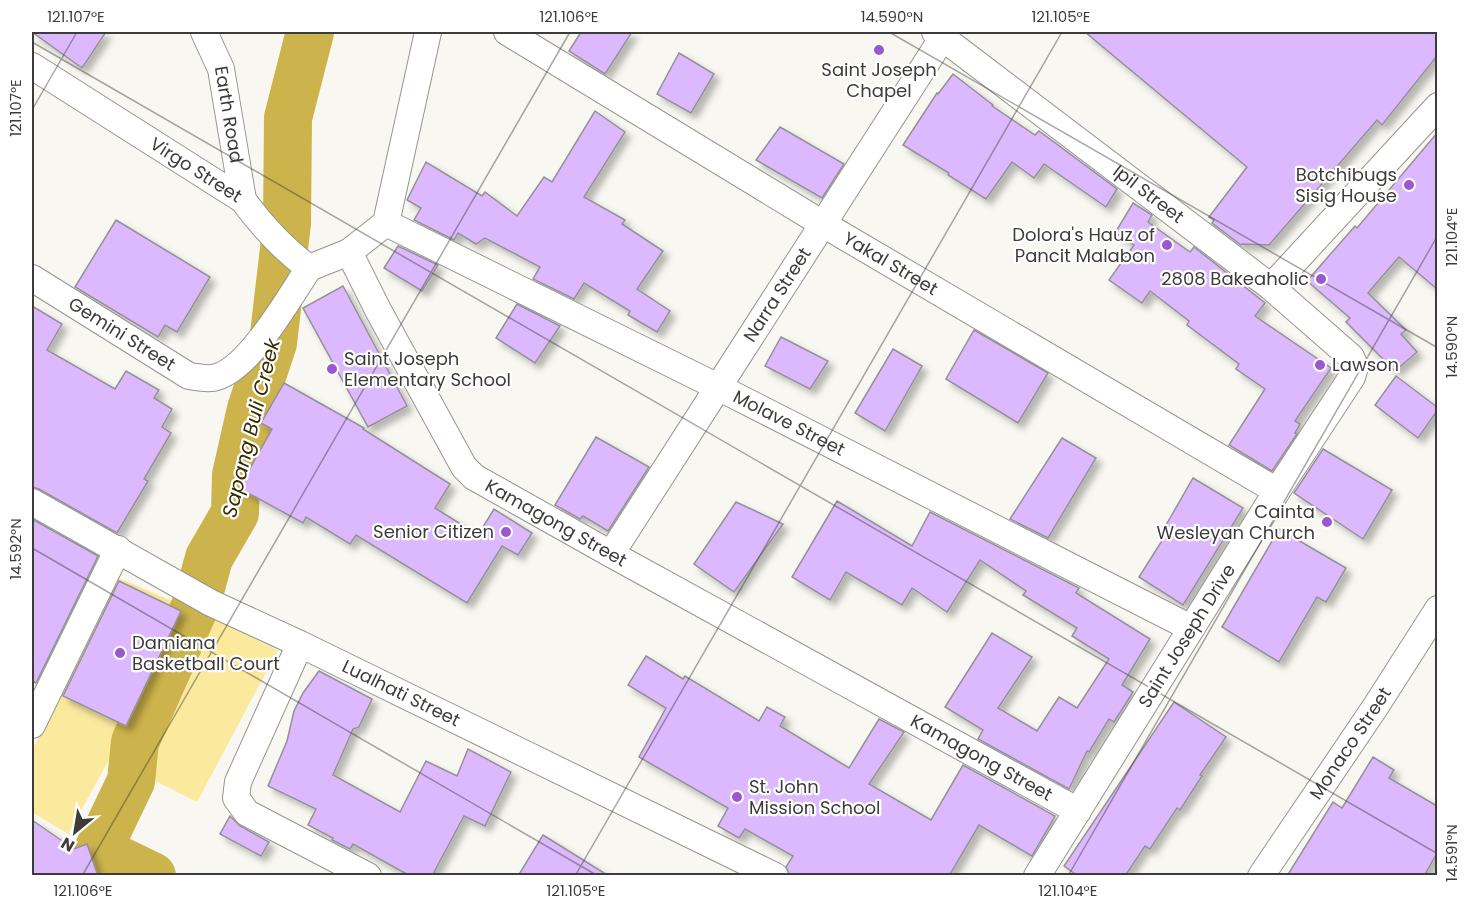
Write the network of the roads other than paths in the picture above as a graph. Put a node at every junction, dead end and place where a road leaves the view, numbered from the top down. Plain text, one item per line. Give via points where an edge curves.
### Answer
1 (204, 32) edge
2 (428, 32) edge
3 (507, 32) edge
4 (939, 34) edge
5 (32, 66) edge
6 (1437, 106) edge
7 (243, 200) junction
8 (386, 223) junction
9 (823, 224) junction
10 (349, 252) junction
11 (293, 256) junction
12 (32, 278) edge
13 (1271, 286) junction
14 (1355, 367) joint
15 (718, 387) junction
16 (1277, 491) junction
17 (32, 502) edge
18 (118, 549) junction
19 (611, 554) junction
20 (1437, 609) edge
21 (1191, 628) junction
22 (300, 644) junction
23 (32, 725) edge
24 (1078, 811) junction
25 (368, 876) edge
26 (775, 876) edge
27 (1037, 876) edge
28 (1261, 876) edge

1 - 7 street, Earth Road via 221,69
2 - 8 street
3 - 9 street, Yakal Street
4 - 9 street, Narra Street
4 - 13 street, Ipil Street
5 - 7 street, Virgo Street
6 - 13 street
7 - 11 street, Virgo Street
8 - 10 street
8 - 15 street, Molave Street
9 - 15 street, Narra Street
9 - 16 street, Yakal Street
10 - 11 street
10 - 19 street, Kamagong Street via 464,467 474,477
11 - 12 street, Gemini Street via 283,307 233,370 213,378 189,376
13 - 14 street, Ipil Street via 1351,357
14 - 16 street, Saint Joseph Drive
15 - 19 street, Narra Street
15 - 21 street, Molave Street
16 - 21 street, Saint Joseph Drive
17 - 18 street, Lualhati Street
18 - 22 street, Lualhati Street via 211,603
18 - 23 street
19 - 24 street, Kamagong Street
20 - 28 street, Monaco Street
21 - 24 street, Saint Joseph Drive
22 - 25 street via 238,782 236,798 247,813
22 - 26 street, Lualhati Street
24 - 27 street, Saint Joseph Drive

